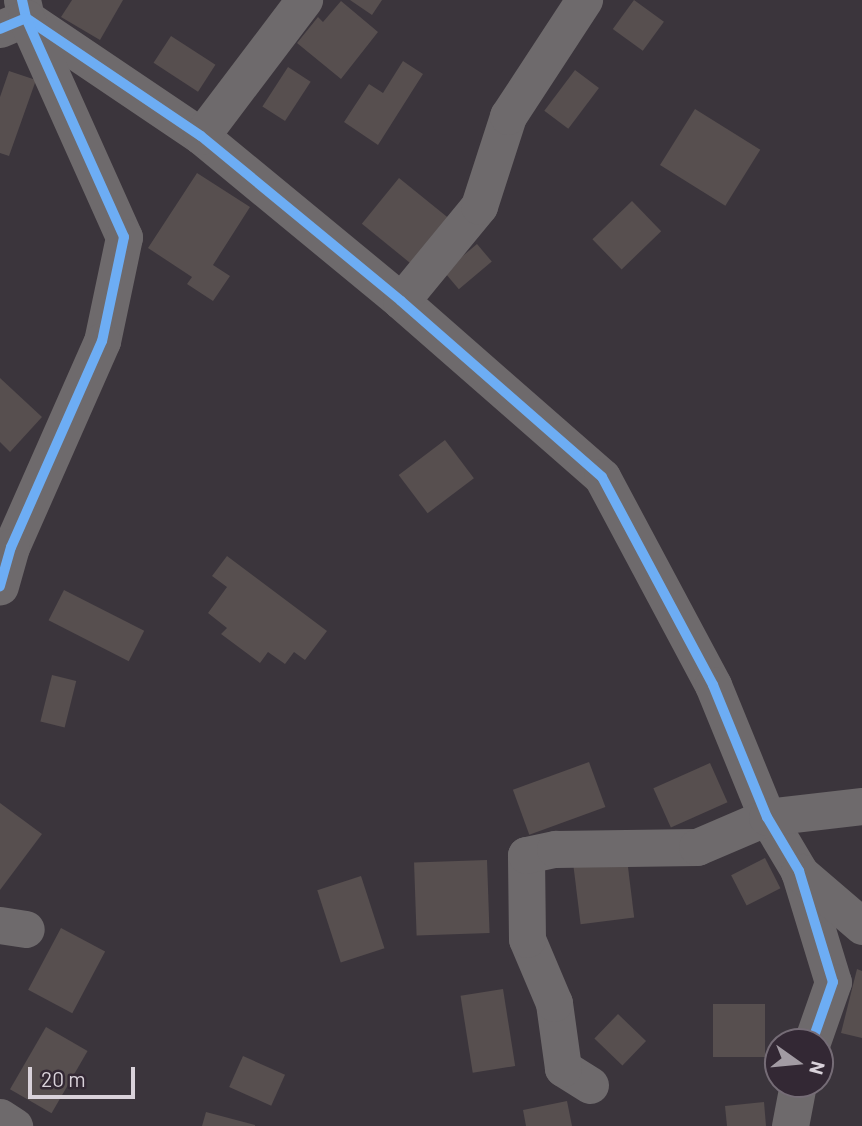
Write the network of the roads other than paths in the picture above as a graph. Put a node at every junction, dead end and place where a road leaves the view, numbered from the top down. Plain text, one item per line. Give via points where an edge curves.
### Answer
1 (304, 0) edge
2 (584, 0) edge
3 (16, 16) edge
4 (201, 136) junction
5 (401, 301) junction
6 (0, 586) edge
7 (862, 806) edge
8 (767, 817) junction
9 (799, 871) junction
10 (862, 926) edge
11 (817, 1028) edge
12 (590, 1086) dead end
13 (795, 1098) edge
14 (0, 1117) edge
15 (14, 1126) edge
16 (790, 1126) edge

1 - 4 street
2 - 5 street via 508,116 479,206
3 - 4 street
3 - 6 street via 124,237 102,341 11,547
4 - 5 street
5 - 8 street via 602,477 713,685
7 - 8 street
8 - 9 street
8 - 12 street via 697,847 555,849 526,855 527,939 554,1003 563,1068
9 - 10 street
9 - 11 street via 833,982
13 - 16 street
14 - 15 street

